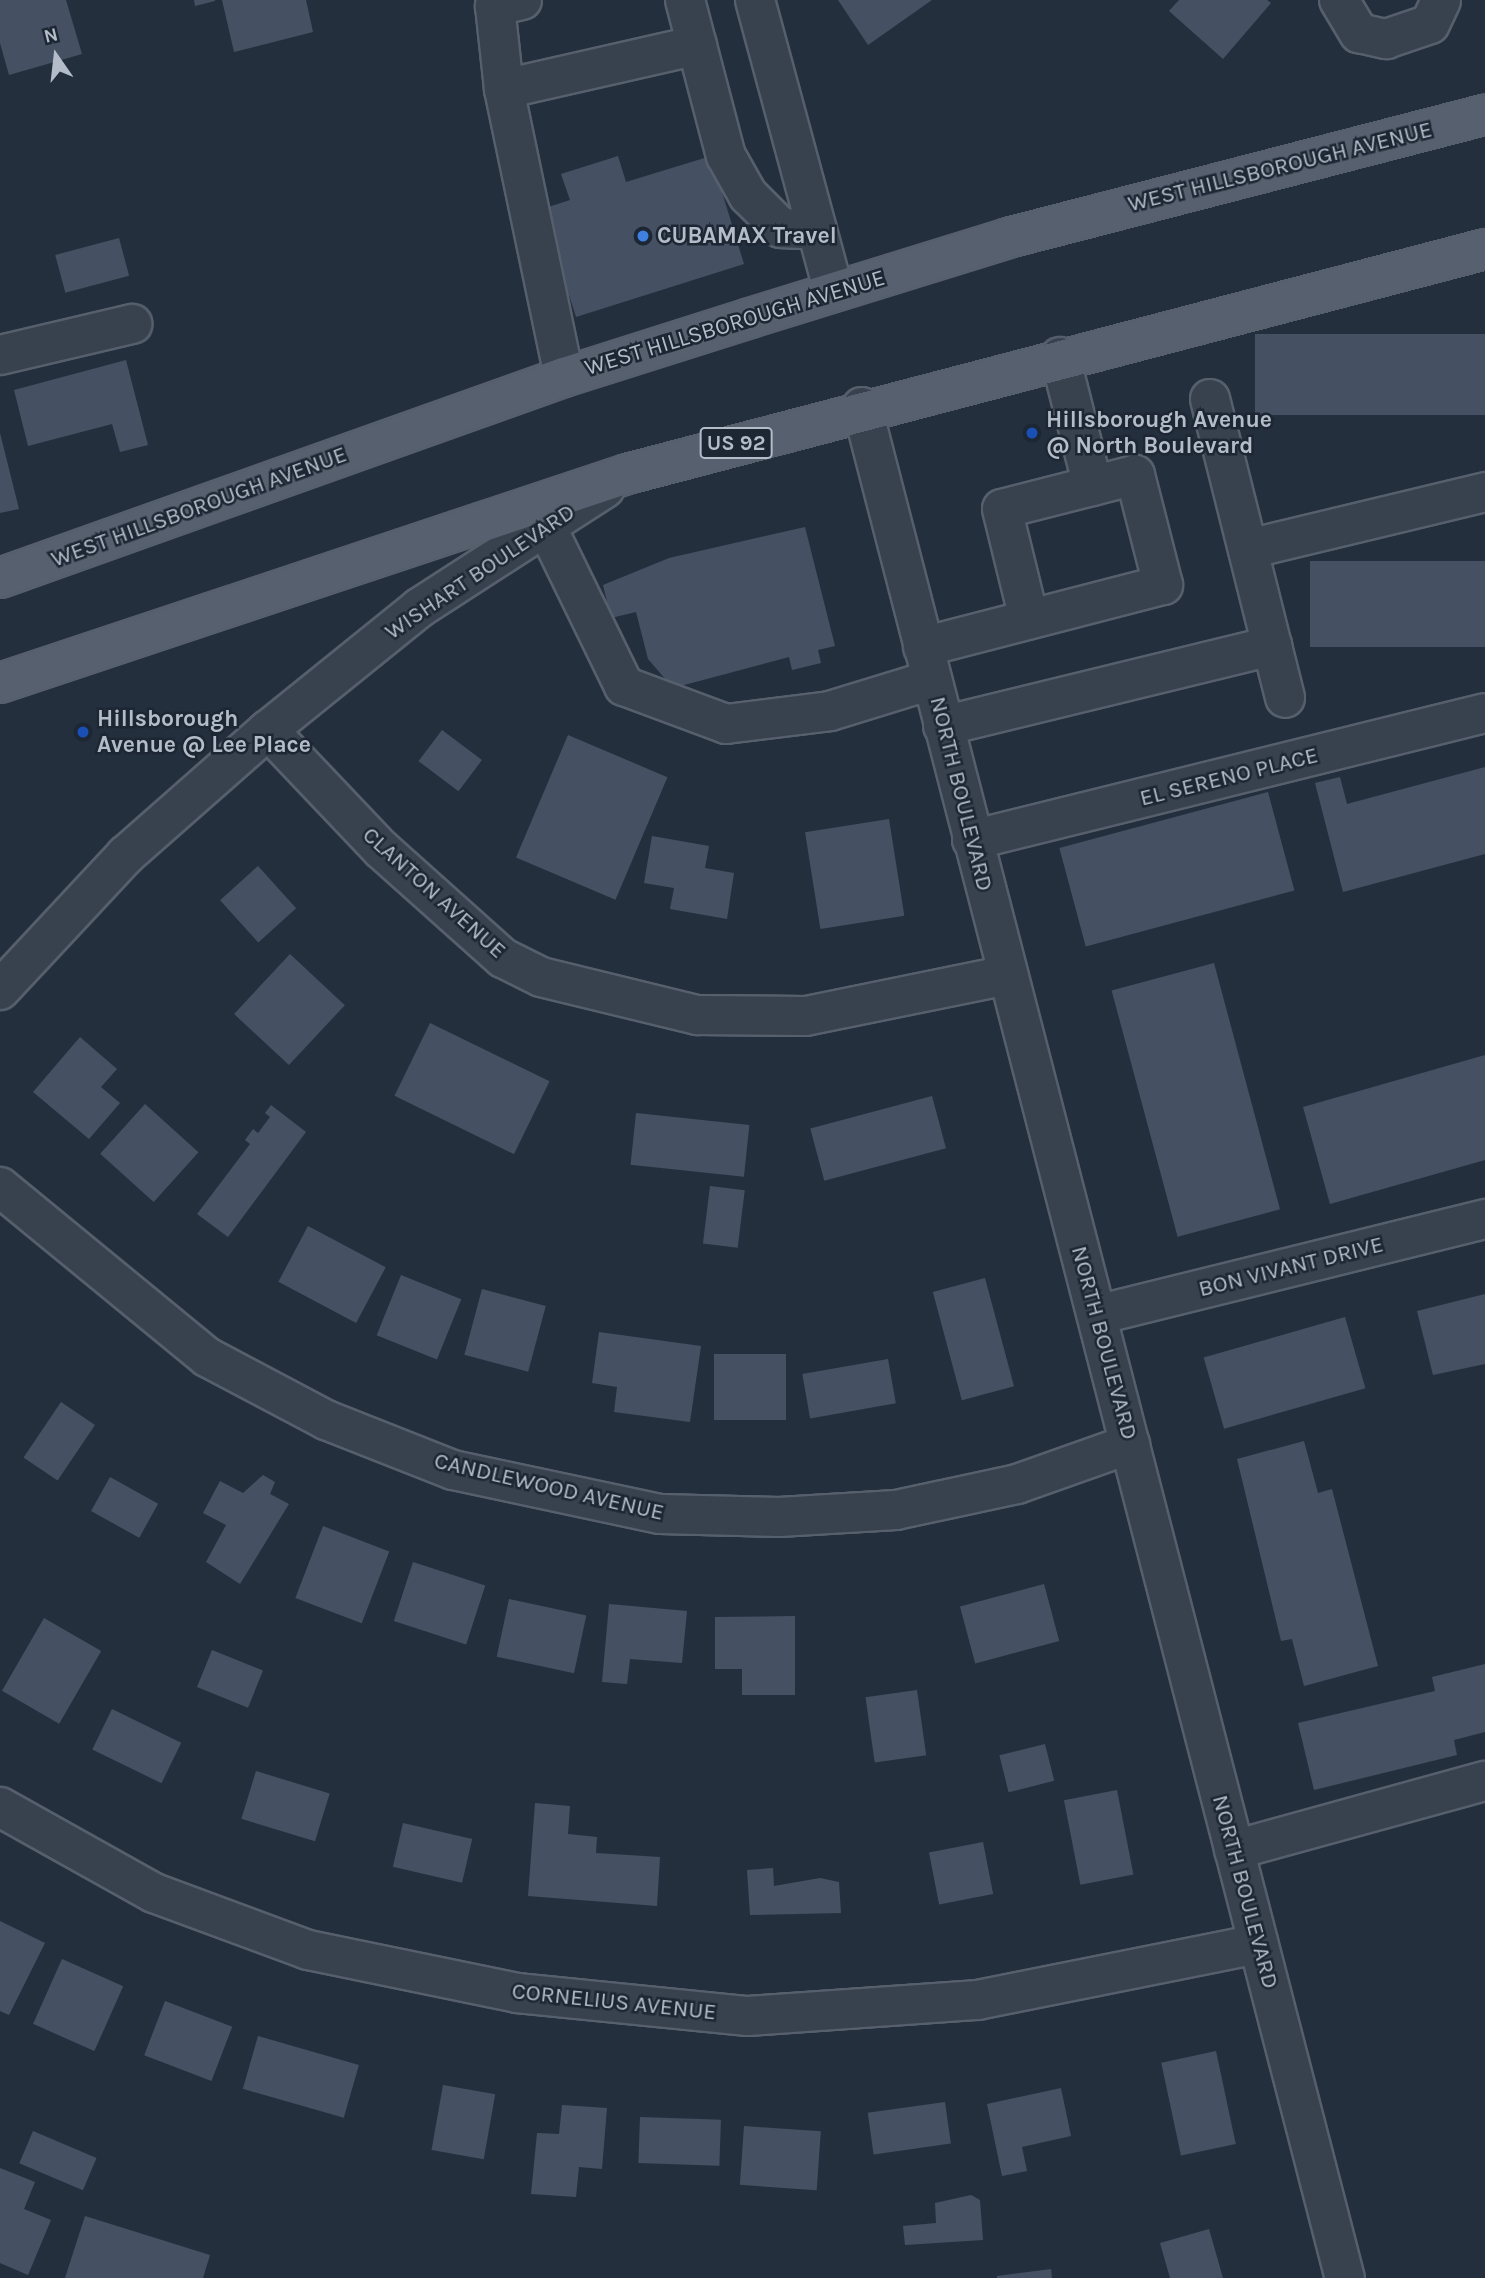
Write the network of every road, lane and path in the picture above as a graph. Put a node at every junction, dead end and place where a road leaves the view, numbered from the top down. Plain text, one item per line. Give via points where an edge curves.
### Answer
1 (522, 0) edge
2 (685, 0) edge
3 (755, 0) edge
4 (1339, 0) edge
5 (1441, 0) edge
6 (697, 45) junction
7 (504, 89) junction
8 (1485, 115) edge
9 (817, 230) junction
10 (1485, 249) edge
11 (834, 292) junction
12 (132, 324) dead end
13 (0, 355) edge
14 (1060, 357) junction
15 (564, 377) junction
16 (1210, 399) dead end
17 (862, 407) junction
18 (627, 474) junction
19 (1093, 486) junction
20 (1485, 492) edge
21 (546, 526) junction
22 (1248, 550) junction
23 (0, 578) edge
24 (1029, 620) junction
25 (1272, 646) junction
26 (927, 663) junction
27 (0, 683) edge
28 (1285, 698) dead end
29 (1485, 713) edge
30 (943, 726) junction
31 (268, 730) junction
32 (972, 840) junction
33 (1007, 975) junction
34 (0, 990) edge
35 (0, 1187) edge
36 (1485, 1219) edge
37 (1097, 1315) junction
38 (1130, 1444) junction
39 (1485, 1781) edge
40 (0, 1807) edge
41 (1234, 1850) junction
42 (1258, 1944) junction
43 (1345, 2278) edge

1 - 7 street via 495,6
2 - 6 street
3 - 9 street
4 - 5 street via 1359,33 1386,39 1430,24
6 - 7 street
6 - 9 street via 726,156 748,195 781,228
7 - 15 street
8 - 11 main road, WEST HILLSBOROUGH AVENUE via 1008,238
9 - 11 street
10 - 14 main road, US 92
11 - 15 main road, WEST HILLSBOROUGH AVENUE
12 - 13 street
14 - 17 main road, US 92
14 - 19 street
15 - 23 main road, WEST HILLSBOROUGH AVENUE
16 - 22 street
17 - 18 main road, US 92
17 - 26 street, NORTH BOULEVARD
18 - 21 street, WISHART BOULEVARD
18 - 27 main road, US 92
19 - 24 street via 1002,509
19 - 24 street via 1135,475 1163,585
20 - 22 street
21 - 26 street via 624,686 726,724 830,711
21 - 31 street, WISHART BOULEVARD via 419,608
22 - 25 street
24 - 26 street
25 - 28 street
25 - 30 street
26 - 30 street, NORTH BOULEVARD
29 - 32 street, EL SERENO PLACE
30 - 32 street, NORTH BOULEVARD
31 - 33 street, CLANTON AVENUE via 381,849 503,958 541,977 697,1015 806,1016
31 - 34 street, WISHART BOULEVARD via 126,855
32 - 33 street, NORTH BOULEVARD
33 - 37 street, NORTH BOULEVARD
35 - 38 street, CANDLEWOOD AVENUE via 207,1357 326,1420 453,1470 660,1514 779,1517 896,1510 1017,1484
36 - 37 street, BON VIVANT DRIVE
37 - 38 street, NORTH BOULEVARD
38 - 41 street, NORTH BOULEVARD
39 - 41 street
40 - 42 street, CORNELIUS AVENUE via 154,1892 308,1950 517,1993 748,2016 978,2000
41 - 42 street, NORTH BOULEVARD
42 - 43 street, NORTH BOULEVARD

